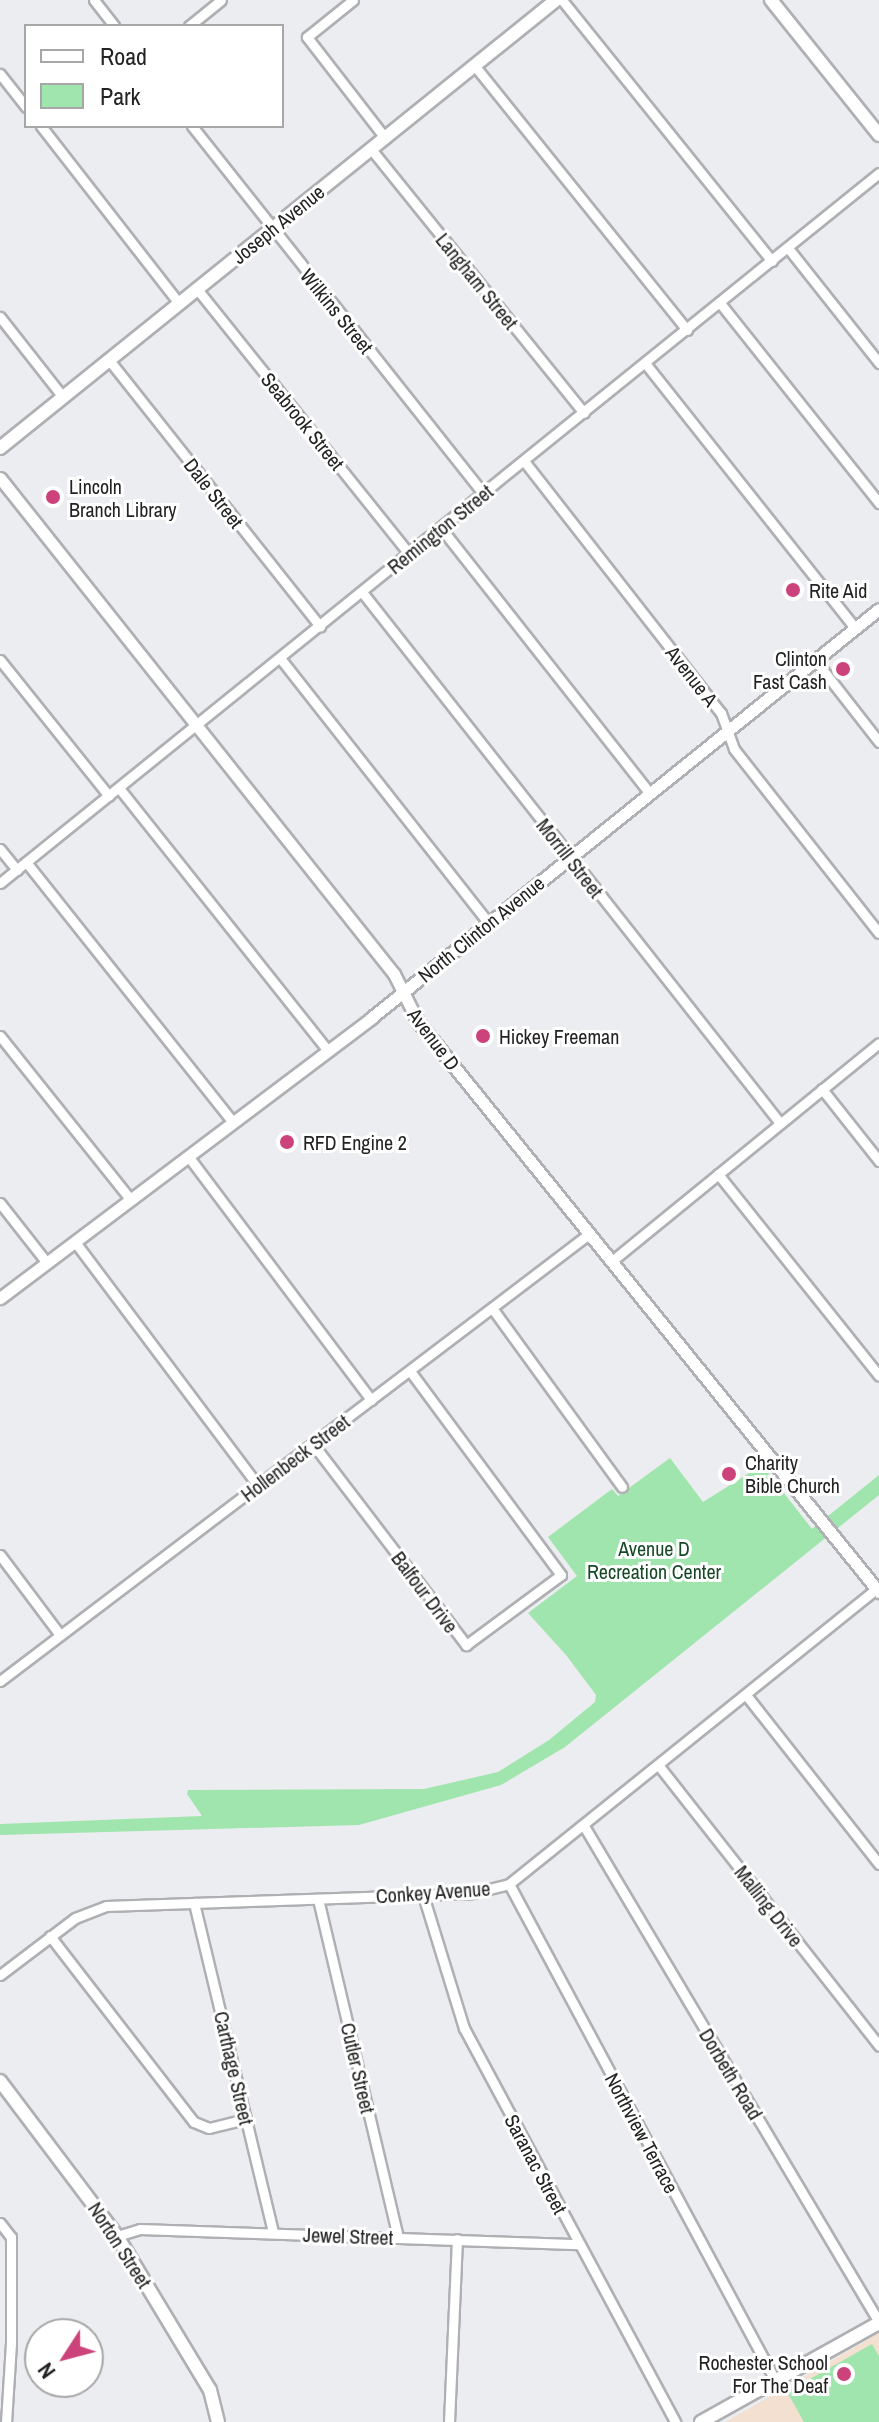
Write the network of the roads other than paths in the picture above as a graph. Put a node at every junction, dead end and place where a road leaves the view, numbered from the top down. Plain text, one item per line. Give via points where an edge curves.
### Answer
1 (94, 0) edge
2 (221, 0) edge
3 (353, 0) edge
4 (559, 0) edge
5 (771, 0) edge
6 (112, 24) edge
7 (191, 24) edge
8 (474, 65) junction
9 (0, 74) edge
10 (24, 104) edge
11 (43, 128) edge
12 (194, 128) edge
13 (879, 135) edge
14 (385, 138) junction
15 (371, 149) junction
16 (879, 173) edge
17 (271, 229) junction
18 (788, 248) junction
19 (772, 261) junction
20 (197, 289) junction
21 (179, 303) junction
22 (720, 303) junction
23 (0, 317) edge
24 (687, 330) junction
25 (109, 360) junction
26 (645, 363) junction
27 (879, 363) edge
28 (63, 397) junction
29 (584, 413) junction
30 (0, 448) edge
31 (524, 461) junction
32 (0, 478) edge
33 (484, 494) junction
34 (879, 503) edge
35 (441, 528) junction
36 (409, 554) junction
37 (362, 592) junction
38 (879, 609) edge
39 (320, 626) junction
40 (855, 628) junction
41 (280, 658) junction
42 (0, 660) edge
43 (815, 660) junction
44 (196, 726) junction
45 (727, 732) junction
46 (879, 742) edge
47 (119, 788) junction
48 (650, 794) junction
49 (109, 796) junction
50 (0, 849) edge
51 (570, 858) junction
52 (26, 862) junction
53 (17, 870) junction
54 (0, 883) edge
55 (489, 924) junction
56 (879, 933) edge
57 (403, 992) junction
58 (0, 1036) edge
59 (879, 1043) edge
60 (328, 1051) junction
61 (822, 1089) junction
62 (233, 1122) junction
63 (780, 1123) junction
64 (188, 1156) junction
65 (879, 1161) edge
66 (718, 1174) junction
67 (131, 1200) junction
68 (0, 1203) edge
69 (589, 1234) junction
70 (75, 1242) junction
71 (613, 1260) junction
72 (47, 1263) junction
73 (0, 1298) edge
74 (492, 1308) junction
75 (410, 1371) junction
76 (879, 1376) edge
77 (371, 1400) junction
78 (313, 1444) junction
79 (258, 1486) junction
80 (622, 1487) dead end
81 (0, 1555) edge
82 (878, 1589) edge
83 (60, 1635) junction
84 (0, 1681) edge
85 (746, 1695) junction
86 (659, 1766) junction
87 (584, 1826) junction
88 (879, 1864) edge
89 (509, 1884) junction
90 (423, 1895) junction
91 (318, 1899) junction
92 (194, 1903) junction
93 (50, 1936) junction
94 (0, 1975) edge
95 (879, 2046) edge
96 (2, 2088) edge
97 (246, 2119) junction
98 (0, 2223) edge
99 (273, 2233) junction
100 (117, 2236) junction
101 (398, 2238) junction
102 (457, 2239) junction
103 (579, 2244) junction
104 (879, 2322) edge
105 (776, 2382) junction
106 (6, 2422) edge
107 (218, 2422) edge
108 (449, 2422) edge
109 (675, 2422) edge
110 (701, 2422) edge

1 - 6 street
2 - 7 street
3 - 14 street via 307,37
4 - 8 main road, Joseph Avenue
4 - 19 street
5 - 13 main road
8 - 14 main road, Joseph Avenue
8 - 24 street
9 - 10 street
11 - 21 street
12 - 17 street, Wilkins Street
14 - 15 main road, Joseph Avenue
15 - 17 main road, Joseph Avenue
15 - 29 street, Langham Street
16 - 18 street, Remington Street
17 - 20 main road, Joseph Avenue
17 - 33 street, Wilkins Street
18 - 19 street, Remington Street
18 - 27 street
19 - 22 street, Remington Street
20 - 21 main road, Joseph Avenue
20 - 36 street, Seabrook Street
21 - 25 main road, Joseph Avenue
22 - 24 street, Remington Street
22 - 34 street
23 - 28 street
24 - 26 street, Remington Street
25 - 28 main road, Joseph Avenue
25 - 39 street, Dale Street
26 - 29 street, Remington Street
26 - 40 street
28 - 30 main road, Joseph Avenue
29 - 31 street, Remington Street
31 - 33 street, Remington Street
31 - 45 street, Avenue A via 721,713
32 - 44 street, Avenue D
33 - 35 street, Remington Street
35 - 36 street, Remington Street
35 - 48 street
36 - 37 street, Remington Street
37 - 39 street, Remington Street
37 - 51 street, Morrill Street
38 - 40 street, North Clinton Avenue
39 - 41 street, Remington Street
40 - 43 street, North Clinton Avenue
41 - 44 street, Remington Street
41 - 55 street
42 - 49 street
43 - 45 street, North Clinton Avenue
43 - 46 street
44 - 47 street, Remington Street
44 - 57 street, Avenue D
45 - 48 street, North Clinton Avenue
45 - 56 street, Avenue A via 734,749
47 - 49 street, Remington Street
47 - 60 street
48 - 51 street, North Clinton Avenue
49 - 52 street, Remington Street
50 - 53 street
51 - 55 street, North Clinton Avenue
51 - 63 street, Morrill Street
52 - 53 street, Remington Street
52 - 62 street
53 - 54 street, Remington Street
55 - 57 street, North Clinton Avenue
57 - 60 street, North Clinton Avenue
57 - 69 street, Avenue D via 418,1022
58 - 67 street
59 - 61 street
60 - 62 street, North Clinton Avenue
61 - 63 street
61 - 65 street
62 - 64 street, North Clinton Avenue
63 - 66 street
64 - 67 street, North Clinton Avenue
64 - 77 street
66 - 71 street
66 - 76 street
67 - 70 street, North Clinton Avenue
68 - 72 street
69 - 71 street, Avenue D
69 - 74 street, Hollenbeck Street
70 - 72 street, North Clinton Avenue
70 - 79 street
71 - 82 street, Avenue D
72 - 73 street, North Clinton Avenue
74 - 75 street, Hollenbeck Street
74 - 80 street
75 - 77 street, Hollenbeck Street
75 - 78 street, Balfour Drive via 561,1575 466,1645
77 - 78 street, Hollenbeck Street
78 - 79 street, Hollenbeck Street
79 - 83 street, Hollenbeck Street
81 - 83 street
82 - 85 street, Conkey Avenue
83 - 84 street, Hollenbeck Street
85 - 86 street, Conkey Avenue
85 - 88 street
86 - 87 street, Conkey Avenue
86 - 95 street, Malling Drive
87 - 89 street, Conkey Avenue
87 - 104 street, Dorbeth Road
89 - 90 street, Conkey Avenue via 482,1892
89 - 105 street, Northview Terrace
90 - 91 street, Conkey Avenue
90 - 103 street, Saranac Street via 464,2028
91 - 92 street, Conkey Avenue
91 - 101 street, Cutler Street
92 - 93 street, Conkey Avenue via 98,1907
92 - 97 street, Carthage Street
93 - 94 street, Conkey Avenue
93 - 97 street via 194,2122 209,2128
96 - 100 main road, Norton Street
97 - 99 street, Carthage Street
98 - 106 street via 11,2237
99 - 100 street, Jewel Street via 140,2229
99 - 101 street, Jewel Street
100 - 107 main road, Norton Street via 210,2390
101 - 102 street, Jewel Street
102 - 103 street, Jewel Street
102 - 108 street
103 - 109 street, Saranac Street
104 - 105 main road
105 - 110 main road

